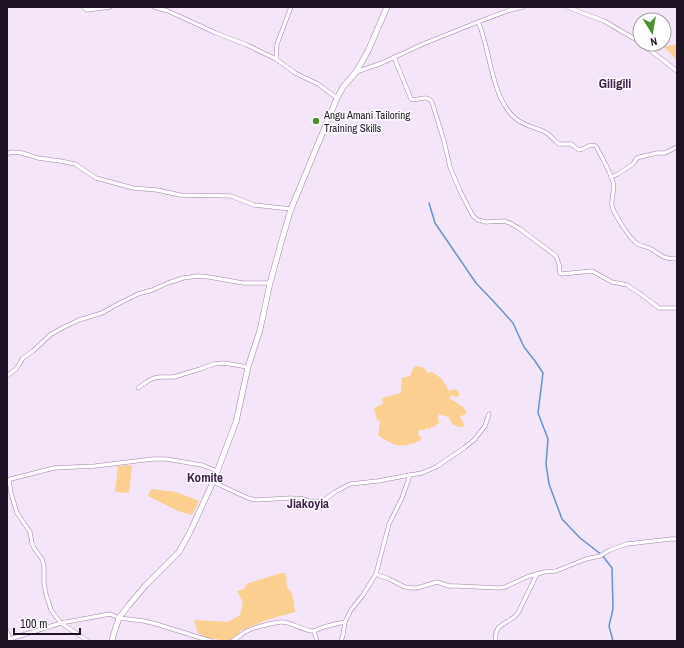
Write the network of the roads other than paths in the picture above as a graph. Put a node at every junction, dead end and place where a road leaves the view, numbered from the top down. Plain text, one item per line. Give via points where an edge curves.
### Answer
1 (83, 7) edge
2 (110, 7) edge
3 (154, 7) edge
4 (291, 7) edge
5 (387, 7) edge
6 (523, 7) edge
7 (567, 7) edge
8 (167, 9) edge
9 (478, 22) junction
10 (632, 38) edge
11 (653, 52) edge
12 (394, 57) junction
13 (276, 59) junction
14 (677, 71) edge
15 (356, 72) junction
16 (337, 98) junction
17 (677, 147) edge
18 (7, 154) edge
19 (611, 177) junction
20 (291, 209) junction
21 (677, 259) edge
22 (270, 283) junction
23 (677, 308) edge
24 (248, 367) junction
25 (7, 376) edge
26 (138, 388) dead end
27 (489, 414) dead end
28 (217, 471) junction
29 (410, 475) junction
30 (8, 480) edge
31 (213, 482) junction
32 (677, 539) edge
33 (376, 574) junction
34 (537, 574) junction
35 (119, 618) junction
36 (345, 622) junction
37 (61, 623) junction
38 (7, 631) edge
39 (314, 631) junction
40 (10, 640) edge
41 (88, 641) edge
42 (112, 641) edge
43 (211, 641) edge
44 (232, 641) edge
45 (317, 641) edge
46 (341, 641) edge
47 (496, 641) edge

1 - 2 street via 87,10
3 - 8 street
4 - 13 street via 278,44
5 - 15 street
6 - 9 street
7 - 10 street via 604,21
8 - 13 street
9 - 12 street
9 - 19 street via 484,36 490,65 504,104 511,114 522,123 544,132 559,144 571,144 579,150 593,144
11 - 14 street
12 - 15 street
12 - 23 street via 411,99 430,98 450,167 470,210 478,220 504,221 520,228 556,256 562,274 592,271 612,282 627,285 659,308
13 - 16 street
15 - 16 street
16 - 20 street
17 - 19 street via 664,153 637,158 633,164
18 - 20 street via 22,153 75,164 96,178 133,188 180,195 231,196 254,205
19 - 21 street via 614,212 635,243 648,247 661,256
20 - 22 street
22 - 24 street via 260,330
22 - 25 street via 243,283 198,276 168,283 62,328 23,358 16,369
24 - 26 street via 214,364 174,377 154,378
24 - 28 street via 236,422
27 - 29 street via 482,430 464,448 429,470
28 - 30 street via 202,465 153,459 54,468
28 - 31 street
29 - 31 street via 350,484 323,501 316,502 299,498 255,500
29 - 33 street via 389,524
30 - 37 street via 17,512 30,532 34,548 42,559 49,605
31 - 35 street via 179,552 145,586
32 - 34 street via 628,544 556,571
33 - 34 street via 412,588 437,582 449,586 499,588
33 - 36 street
34 - 47 street via 518,613 496,629
35 - 37 street via 110,614
35 - 42 street
35 - 43 street via 144,621
36 - 39 street
36 - 46 street
37 - 40 street
37 - 41 street
38 - 40 street
39 - 44 street via 281,622 248,630
39 - 45 street

